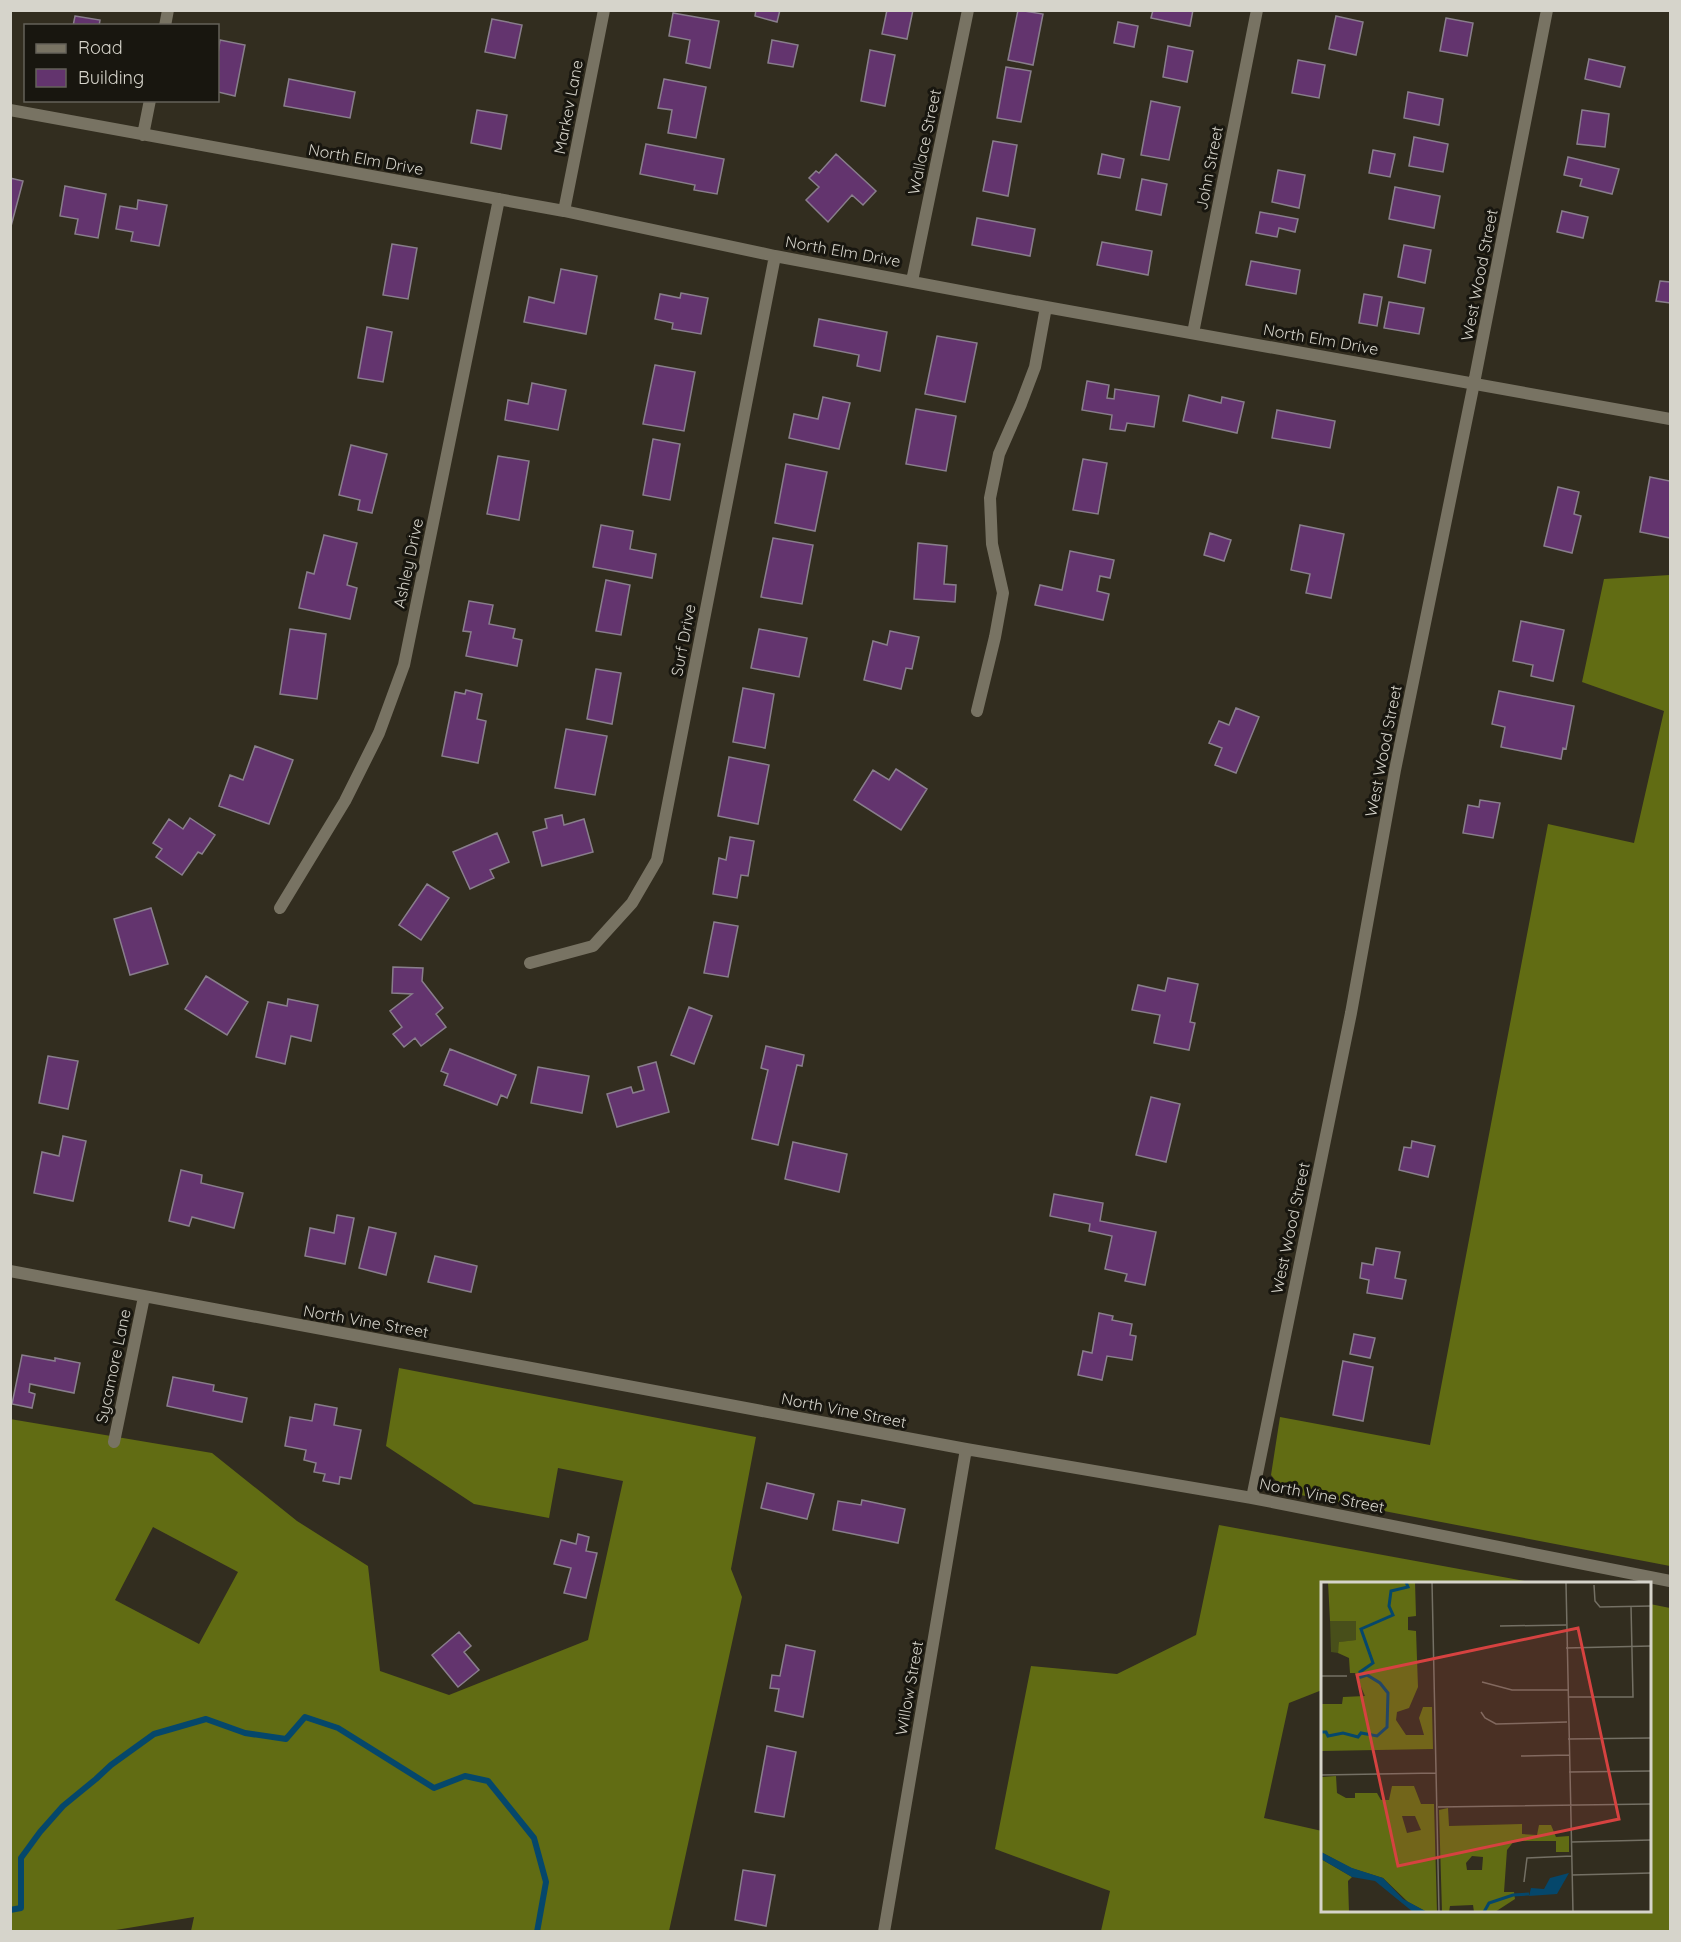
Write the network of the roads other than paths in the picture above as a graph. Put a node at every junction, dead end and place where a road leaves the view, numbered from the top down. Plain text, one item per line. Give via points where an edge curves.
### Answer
1 (604, 10) edge
2 (968, 10) edge
3 (1257, 10) edge
4 (1547, 10) edge
5 (150, 102) edge
6 (10, 110) edge
7 (143, 135) junction
8 (499, 200) junction
9 (564, 211) junction
10 (775, 256) junction
11 (912, 281) junction
12 (1046, 307) junction
13 (1193, 333) junction
14 (1474, 383) junction
15 (1671, 419) edge
16 (977, 711) dead end
17 (280, 908) dead end
18 (530, 963) dead end
19 (10, 1271) edge
20 (144, 1297) junction
21 (114, 1442) dead end
22 (966, 1449) junction
23 (1251, 1498) junction
24 (1671, 1581) edge
25 (884, 1932) edge

1 - 9 street, Markev Lane
2 - 11 street, Wallace Street
3 - 13 street, John Street
4 - 14 street, West Wood Street
5 - 7 street
6 - 7 street, North Elm Drive
7 - 8 street, North Elm Drive
8 - 9 street, North Elm Drive
8 - 17 street, Ashley Drive via 404,666 379,733 345,801
9 - 10 street, North Elm Drive
10 - 11 street, North Elm Drive
10 - 18 street, Surf Drive via 657,860 632,903 594,946
11 - 12 street, North Elm Drive
12 - 13 street, North Elm Drive
12 - 16 street via 1035,366 999,454 990,498 992,544 1003,593
13 - 14 street, North Elm Drive
14 - 15 street, North Elm Drive
14 - 23 street, West Wood Street
19 - 20 street, North Vine Street
20 - 21 street, Sycamore Lane
20 - 22 street, North Vine Street
22 - 23 street, North Vine Street
22 - 25 street, Willow Street
23 - 24 street, North Vine Street

